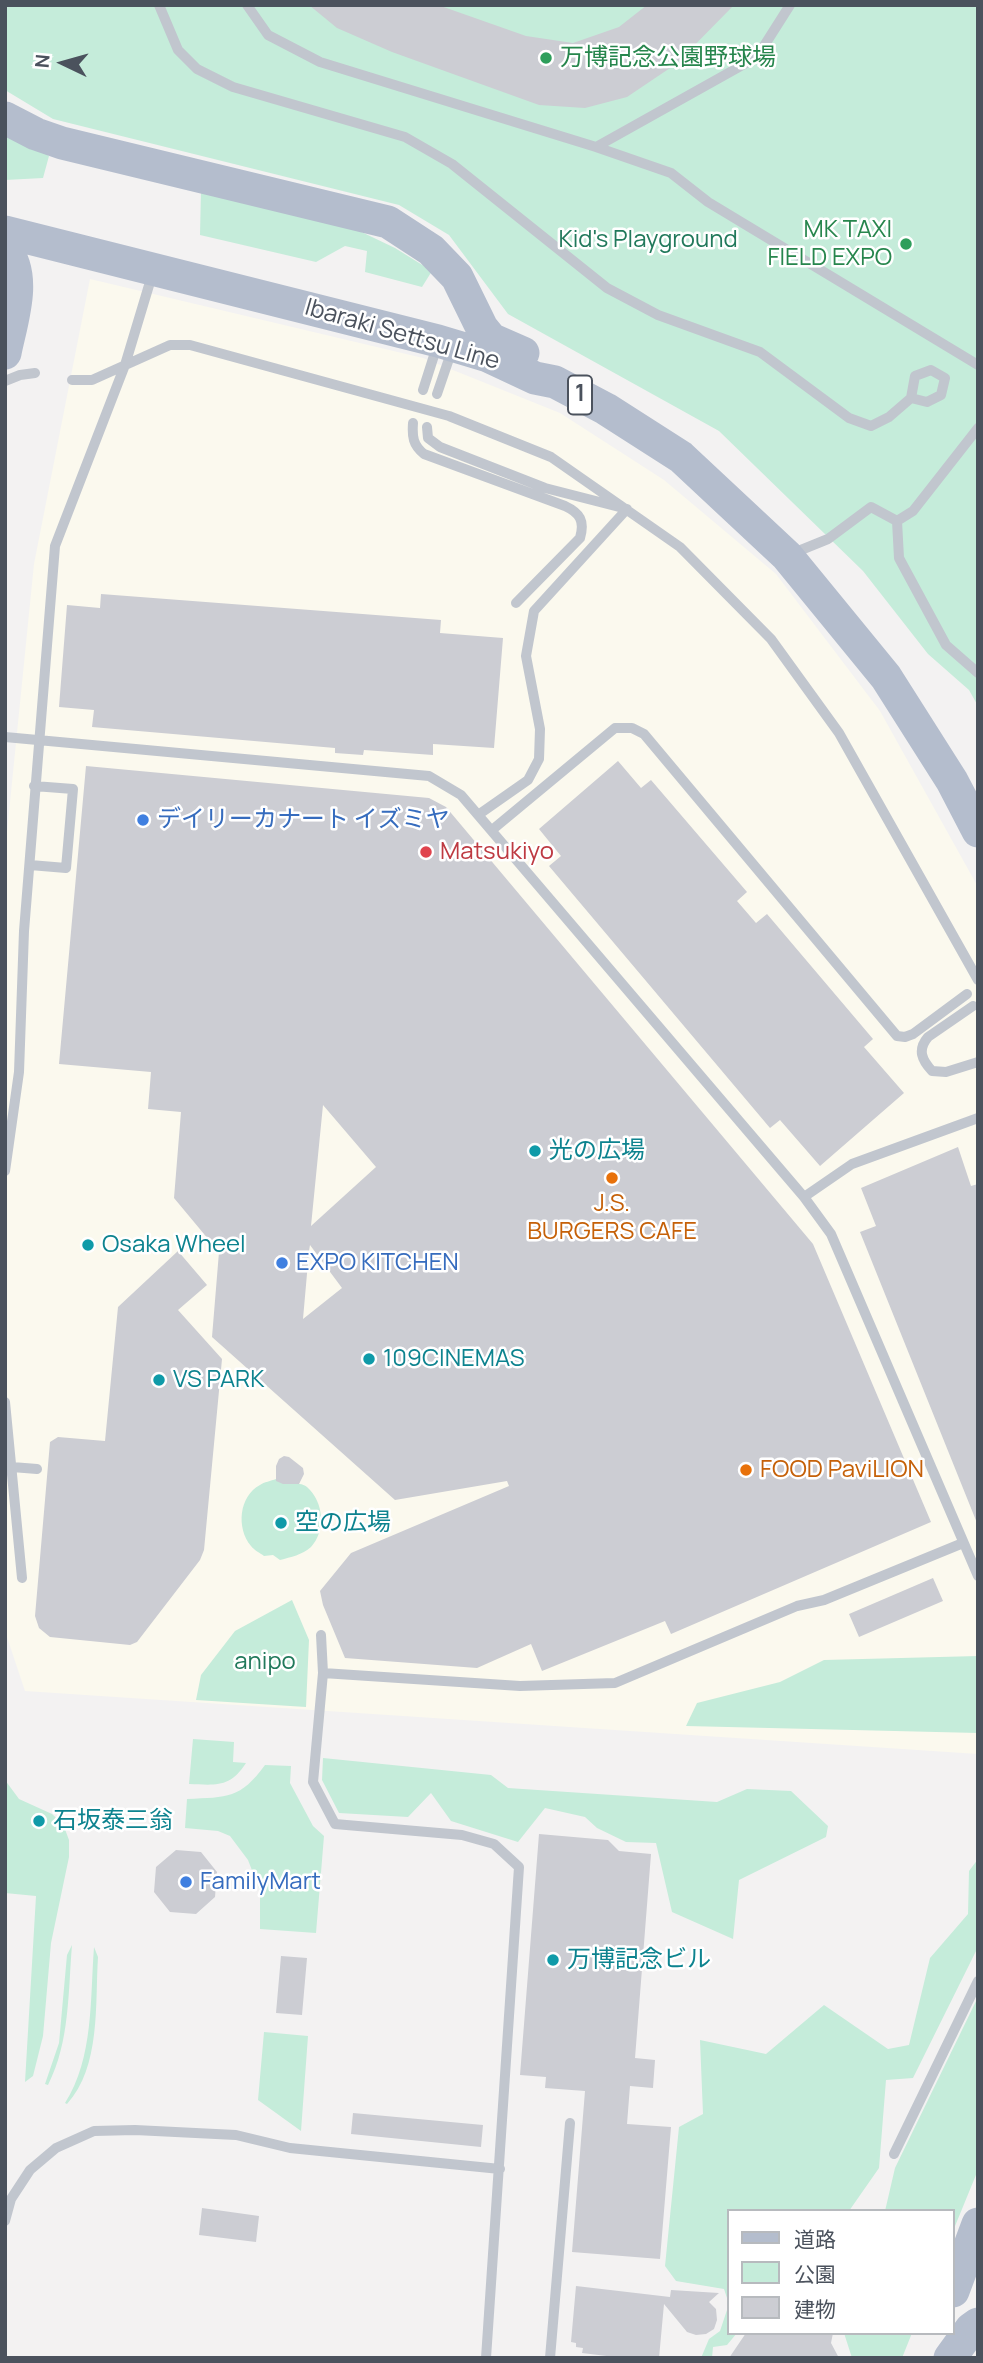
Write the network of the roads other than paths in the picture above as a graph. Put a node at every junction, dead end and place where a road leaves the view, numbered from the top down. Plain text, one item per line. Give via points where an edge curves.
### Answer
1 (159, 5) edge
2 (247, 5) edge
3 (790, 5) edge
4 (5, 118) edge
5 (596, 147) junction
6 (5, 232) edge
7 (5, 249) edge
8 (154, 270) junction
9 (6, 342) edge
10 (446, 343) junction
11 (125, 365) junction
12 (978, 365) edge
13 (34, 373) dead end
14 (72, 380) dead end
15 (5, 381) edge
16 (555, 382) junction
17 (424, 390) dead end
18 (437, 394) dead end
19 (911, 398) dead end
20 (413, 423) dead end
21 (427, 427) dead end
22 (978, 428) edge
23 (627, 509) junction
24 (897, 521) junction
25 (787, 556) junction
26 (516, 603) dead end
27 (978, 673) edge
28 (5, 737) edge
29 (38, 741) junction
30 (34, 786) junction
31 (478, 815) junction
32 (492, 830) junction
33 (978, 831) edge
34 (30, 865) junction
35 (978, 980) edge
36 (967, 994) dead end
37 (973, 1006) dead end
38 (978, 1062) edge
39 (978, 1118) edge
40 (5, 1171) edge
41 (804, 1197) junction
42 (5, 1402) edge
43 (12, 1467) junction
44 (37, 1469) dead end
45 (963, 1543) junction
46 (978, 1576) edge
47 (22, 1578) dead end
48 (321, 1635) dead end
49 (323, 1674) junction
50 (978, 1981) edge
51 (570, 2123) dead end
52 (894, 2154) dead end
53 (500, 2169) junction
54 (8, 2196) edge
55 (5, 2221) edge
56 (978, 2224) edge
57 (955, 2286) edge
58 (978, 2324) edge
59 (937, 2335) edge
60 (486, 2358) edge
61 (551, 2358) edge
62 (929, 2358) edge
63 (950, 2358) edge

1 - 19 lane via 178,50 197,69 233,87 405,137 452,164 607,288 658,315 760,352 849,418 871,426
2 - 5 lane via 268,36 320,62
3 - 5 lane via 757,57
4 - 16 main road via 62,143 388,222 431,250 457,276 491,339 544,361
5 - 12 lane via 671,173 708,202
6 - 8 main road, Ibaraki Settsu Line / 1
7 - 9 main road via 17,281
8 - 10 main road, Ibaraki Settsu Line / 1
8 - 11 lane
10 - 16 main road, Ibaraki Settsu Line / 1
10 - 17 lane
10 - 18 lane
11 - 14 lane via 92,380
11 - 23 lane via 170,345 190,345 449,416 551,457
11 - 29 lane via 55,546
13 - 15 lane
16 - 25 main road, Ibaraki Settsu Line / 1 via 681,457
20 - 26 lane via 416,447 424,454 565,506 582,519 580,538
21 - 23 lane via 428,438 440,447 545,488
22 - 24 lane via 913,511
23 - 31 lane via 534,611 526,656 540,729 539,759 528,780
23 - 35 lane via 680,547 771,639 839,733
24 - 25 lane via 871,508 828,539
24 - 27 lane via 899,558 946,645
25 - 33 main road, Ibaraki Settsu Line / 1 via 886,677
28 - 29 lane
29 - 30 lane
29 - 31 lane via 429,776 461,795
30 - 34 lane
30 - 34 lane via 73,789 66,868
31 - 32 lane
32 - 36 lane via 615,728 632,728 644,734 897,1036 913,1034
32 - 41 lane
34 - 40 lane via 19,1072
37 - 38 lane via 928,1037 921,1052 932,1071 946,1072
39 - 41 lane via 852,1164
41 - 45 lane via 831,1234
42 - 43 lane
43 - 44 lane
43 - 47 lane
45 - 46 lane
45 - 49 lane via 824,1600 797,1606 615,1683 520,1686
48 - 49 lane
49 - 53 lane via 313,1782 335,1824 462,1835 494,1844 519,1867
50 - 52 lane
51 - 61 lane
53 - 54 lane via 290,2148 236,2136 94,2131 56,2148
53 - 60 lane
54 - 55 lane
56 - 57 main road
58 - 63 main road
59 - 62 main road

